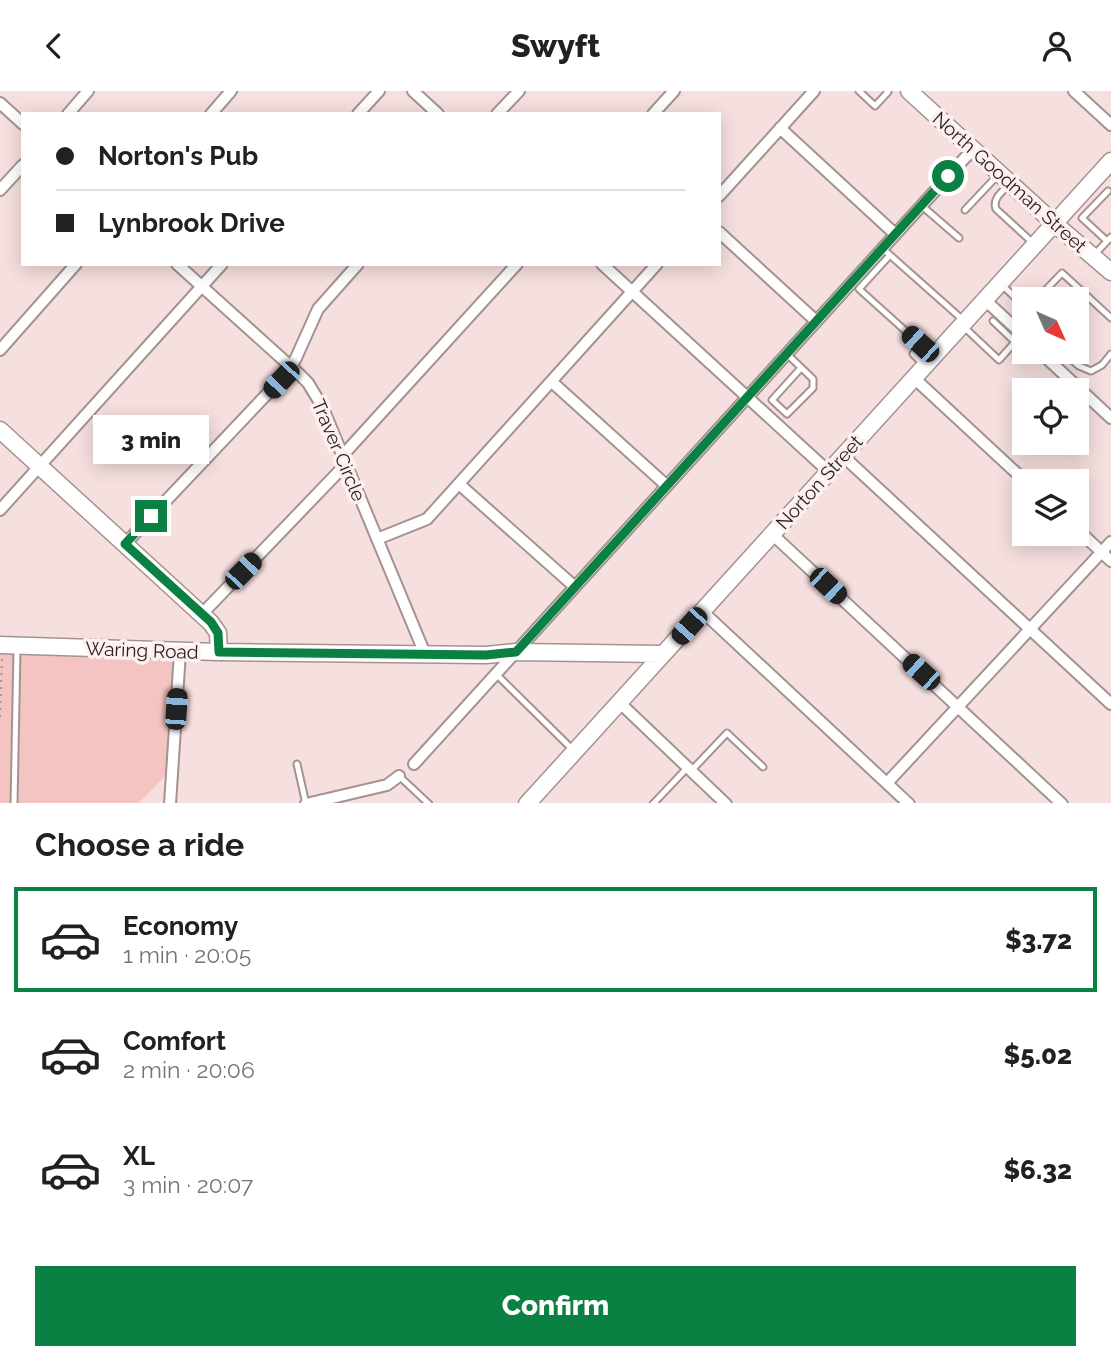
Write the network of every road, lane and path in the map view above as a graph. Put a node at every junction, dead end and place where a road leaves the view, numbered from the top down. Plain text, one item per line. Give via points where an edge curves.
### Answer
1 (88, 91) edge
2 (231, 91) edge
3 (379, 91) edge
4 (413, 91) edge
5 (519, 91) edge
6 (674, 91) edge
7 (814, 91) edge
8 (859, 91) edge
9 (887, 91) edge
10 (909, 91) edge
11 (1074, 91) edge
12 (0, 103) edge
13 (70, 112) edge
14 (213, 112) edge
15 (360, 112) edge
16 (436, 112) edge
17 (499, 112) edge
18 (655, 112) edge
19 (21, 122) edge
20 (1111, 125) edge
21 (780, 128) junction
22 (973, 149) junction
23 (1111, 162) edge
24 (21, 167) edge
25 (1005, 178) junction
26 (1095, 179) junction
27 (0, 190) edge
28 (1110, 192) edge
29 (721, 194) edge
30 (1078, 197) junction
31 (921, 205) junction
32 (1091, 209) junction
33 (965, 210) dead end
34 (1055, 224) junction
35 (721, 234) edge
36 (895, 234) junction
37 (959, 238) dead end
38 (1109, 239) edge
39 (1035, 245) junction
40 (886, 252) junction
41 (1093, 256) junction
42 (74, 266) edge
43 (179, 266) edge
44 (220, 266) edge
45 (356, 266) edge
46 (515, 266) edge
47 (604, 266) edge
48 (655, 266) edge
49 (1111, 272) edge
50 (1000, 283) junction
51 (201, 287) junction
52 (1049, 287) edge
53 (1078, 287) edge
54 (632, 292) junction
55 (1012, 294) edge
56 (1089, 297) edge
57 (985, 300) junction
58 (1111, 317) edge
59 (816, 321) junction
60 (993, 321) dead end
61 (964, 323) junction
62 (1012, 328) edge
63 (1012, 333) edge
64 (1012, 347) edge
65 (0, 350) edge
66 (787, 354) junction
67 (1111, 354) edge
68 (1053, 364) edge
69 (1077, 364) edge
70 (291, 366) junction
71 (801, 368) junction
72 (920, 372) junction
73 (552, 382) junction
74 (747, 397) junction
75 (1111, 418) edge
76 (0, 431) edge
77 (843, 456) junction
78 (344, 459) junction
79 (39, 466) junction
80 (1014, 469) edge
81 (829, 472) junction
82 (459, 484) junction
83 (667, 486) junction
84 (0, 510) edge
85 (772, 534) junction
86 (377, 539) junction
87 (1089, 540) edge
88 (1111, 542) edge
89 (125, 544) junction
90 (1102, 552) junction
91 (1111, 561) edge
92 (575, 587) junction
93 (702, 611) junction
94 (202, 614) junction
95 (1030, 629) junction
96 (18, 646) junction
97 (1, 650) edge
98 (180, 652) junction
99 (219, 652) junction
100 (516, 652) junction
101 (425, 654) junction
102 (662, 654) junction
103 (496, 674) junction
104 (619, 702) junction
105 (1111, 704) edge
106 (958, 707) junction
107 (0, 717) edge
108 (574, 752) junction
109 (297, 764) dead end
110 (414, 764) dead end
111 (763, 767) dead end
112 (690, 769) junction
113 (399, 776) joint
114 (887, 783) junction
115 (14, 803) edge
116 (170, 803) edge
117 (306, 803) edge
118 (429, 803) edge
119 (527, 803) edge
120 (653, 803) edge
121 (726, 803) edge
122 (909, 803) edge
123 (1062, 803) edge

1 - 13 street
2 - 14 street
3 - 15 street
4 - 16 street
5 - 17 street
6 - 18 street
7 - 21 street
8 - 9 lane via 875,106
10 - 22 main road, North Goodman Street
11 - 20 street
12 - 19 street
21 - 29 street
21 - 36 street
22 - 25 main road, North Goodman Street
22 - 31 street
23 - 26 main road, Norton Street
24 - 27 street
25 - 33 lane
25 - 34 main road, North Goodman Street
25 - 39 lane via 994,204
26 - 28 lane
26 - 30 main road, Norton Street
28 - 32 lane
30 - 32 lane
30 - 34 main road, Norton Street
31 - 36 street
31 - 37 lane
32 - 38 lane via 1082,218
34 - 39 main road, Norton Street
34 - 41 main road, North Goodman Street
35 - 59 street
36 - 40 street
38 - 41 lane
39 - 50 main road, Norton Street
40 - 59 street
40 - 61 lane
40 - 72 lane via 859,289 920,344 913,354
41 - 49 main road, North Goodman Street
42 - 65 street
43 - 51 street, Traver Circle
44 - 51 street
45 - 70 street via 318,309
46 - 78 street
47 - 54 street
48 - 54 street
50 - 55 lane
50 - 57 main road, Norton Street
51 - 70 street, Traver Circle
51 - 79 street
52 - 53 lane via 1062,273
54 - 73 street
54 - 74 street
56 - 58 lane
57 - 61 main road, Norton Street
57 - 62 street
59 - 66 street
60 - 63 lane
61 - 64 lane via 999,360
61 - 72 main road, Norton Street
66 - 71 lane
66 - 74 street
67 - 69 lane via 1091,371
68 - 75 street
70 - 78 street, Traver Circle via 316,394
70 - 89 street
71 - 71 lane via 813,379 813,388 788,414 772,400
72 - 77 main road, Norton Street
72 - 80 street
73 - 82 street
73 - 83 street
74 - 81 street
74 - 83 street
76 - 79 main road
77 - 81 main road, Norton Street
77 - 95 street
78 - 86 street, Traver Circle
78 - 94 street
79 - 84 street
79 - 89 main road
81 - 85 main road, Norton Street
82 - 86 street via 427,519
82 - 92 street
83 - 92 street
85 - 93 main road, Norton Street
85 - 106 street
86 - 101 street, Traver Circle
87 - 90 street
88 - 90 street
89 - 94 main road
90 - 91 street
90 - 95 street
92 - 100 street
93 - 102 main road, Norton Street
93 - 114 street
94 - 99 main road via 218,633
95 - 105 street
95 - 106 street
96 - 97 main road, Waring Road
96 - 98 main road, Waring Road
96 - 115 lane
97 - 107 path
98 - 99 main road, Waring Road
98 - 116 street
99 - 101 main road, Waring Road
100 - 101 main road, Waring Road
100 - 102 main road, Waring Road
100 - 103 street
102 - 104 main road, Norton Street
103 - 108 lane
103 - 110 street
104 - 108 main road, Norton Street
104 - 112 street
106 - 114 street
106 - 123 street
108 - 119 main road, Norton Street
109 - 117 lane
111 - 112 lane via 727,733
112 - 120 lane
112 - 121 street
113 - 117 street via 387,785
113 - 118 lane
114 - 122 street

